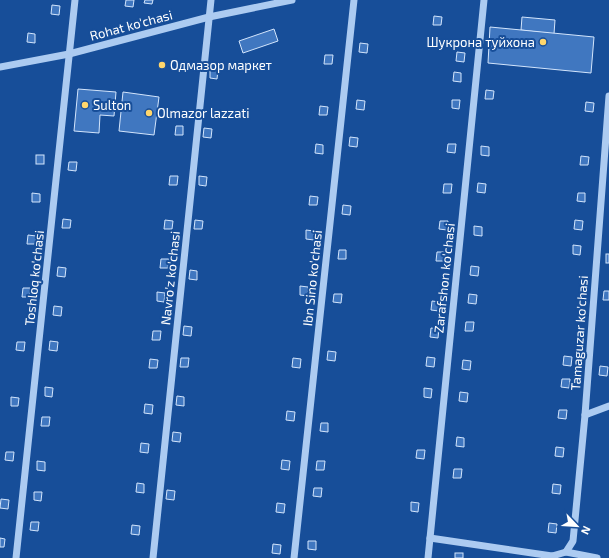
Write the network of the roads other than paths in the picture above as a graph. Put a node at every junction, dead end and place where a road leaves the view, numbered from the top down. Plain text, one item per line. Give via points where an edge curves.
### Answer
1 (75, 0) edge
2 (211, 0) edge
3 (292, 0) edge
4 (354, 0) edge
5 (484, 0) edge
6 (209, 17) junction
7 (69, 54) junction
8 (0, 67) edge
9 (609, 96) edge
10 (609, 406) edge
11 (585, 415) junction
12 (430, 538) junction
13 (566, 552) junction
14 (552, 557) edge
15 (16, 558) edge
16 (153, 558) edge
17 (294, 558) edge
18 (428, 558) edge
19 (597, 558) edge

1 - 7 street, Toshloq ko'chasi
2 - 6 street, Navro'z ko'chasi
3 - 6 street, Rohat ko'chasi
4 - 17 street, Ibn Sino ko'chasi
5 - 12 street, Zarafshon ko'chasi
6 - 7 street, Rohat ko'chasi
6 - 16 street, Navro'z ko'chasi
7 - 8 street, Rohat ko'chasi
7 - 15 street, Toshloq ko'chasi
9 - 11 street, Tamaguzar ko'chasi
10 - 11 street
11 - 13 street, Tamaguzar ko'chasi via 573,541
12 - 14 street
12 - 18 street, Zarafshon ko'chasi
13 - 14 street
13 - 19 street

